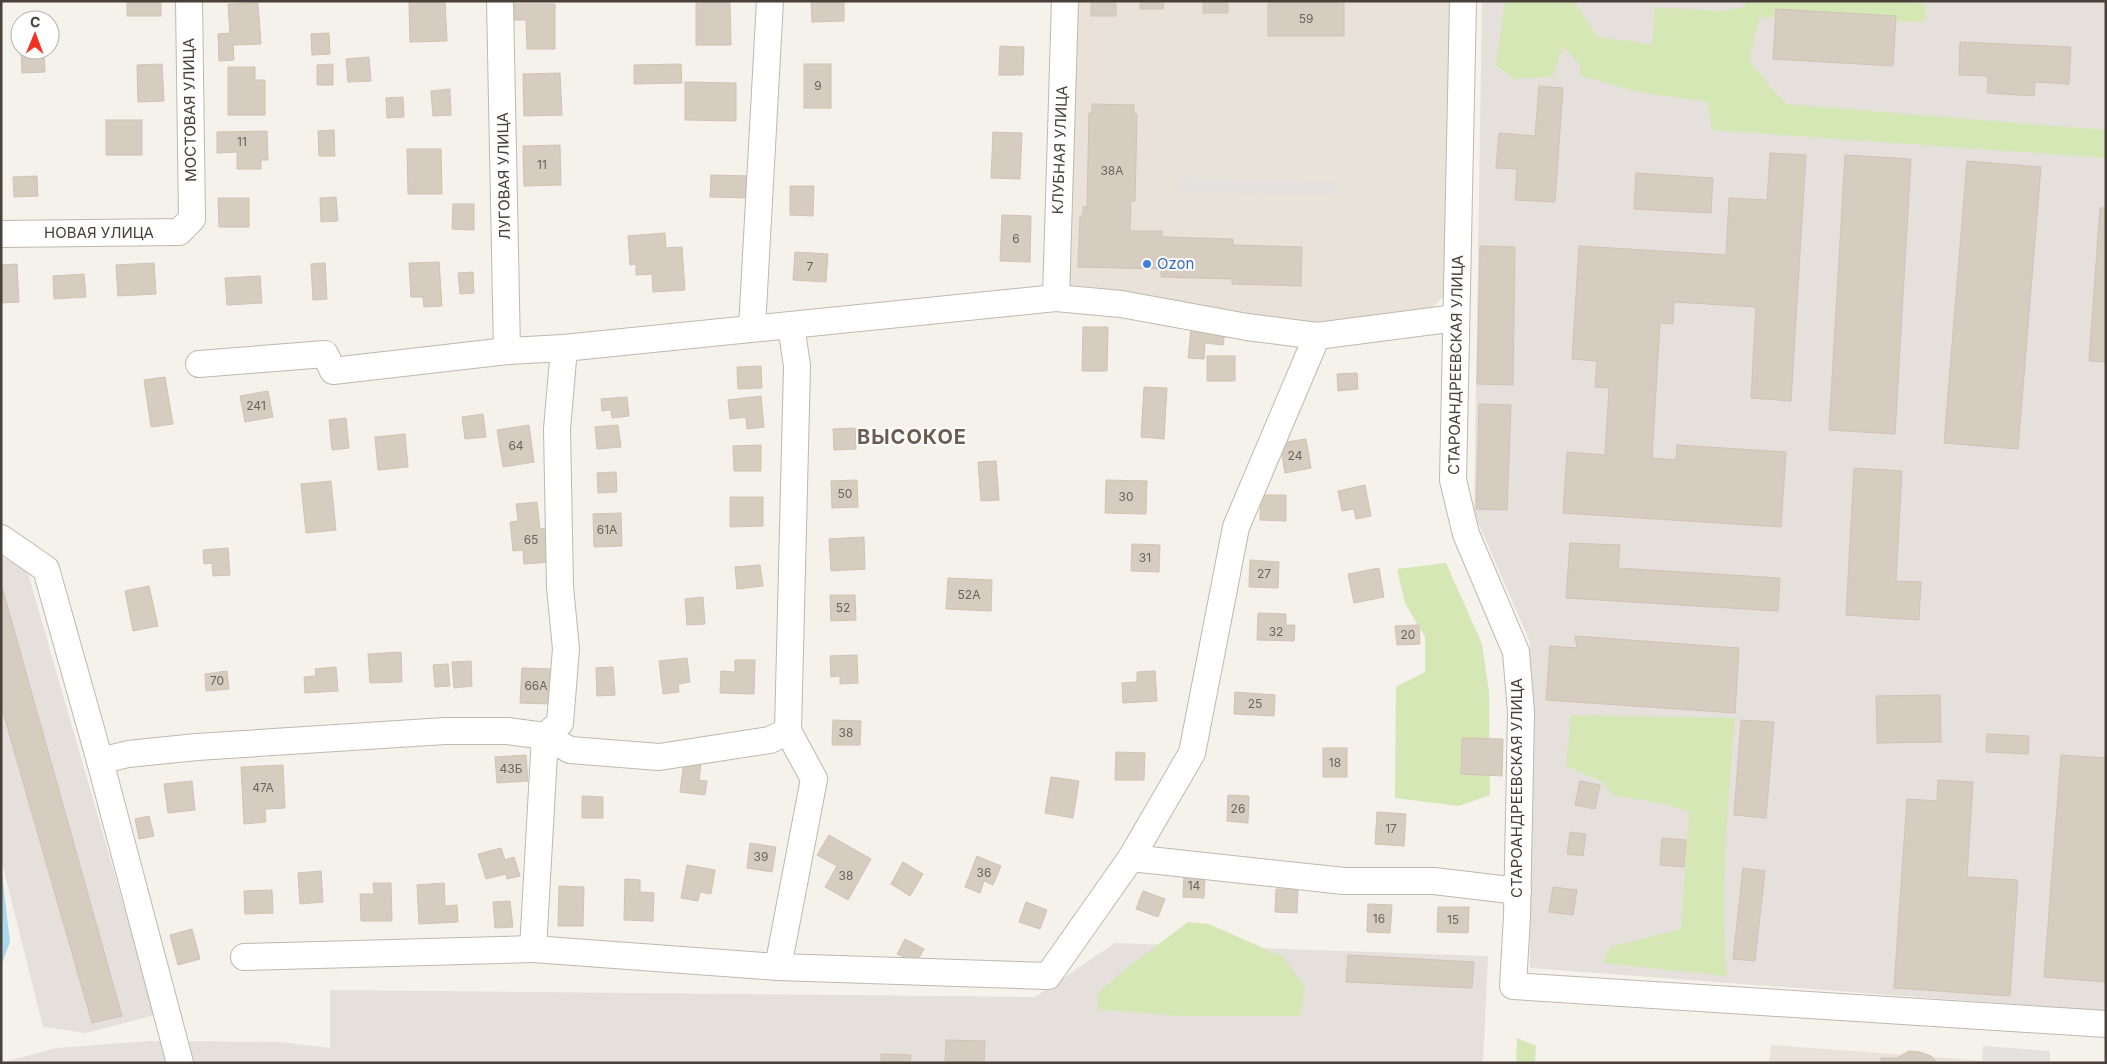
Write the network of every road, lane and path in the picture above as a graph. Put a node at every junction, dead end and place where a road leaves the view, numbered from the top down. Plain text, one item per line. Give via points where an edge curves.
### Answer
1 (189, 1) edge
2 (500, 1) edge
3 (770, 1) edge
4 (1065, 1) edge
5 (1463, 1) edge
6 (192, 219) joint
7 (1, 234) edge
8 (1056, 298) junction
9 (1456, 318) junction
10 (791, 325) junction
11 (752, 328) junction
12 (1317, 336) junction
13 (564, 348) junction
14 (507, 351) junction
15 (199, 364) dead end
16 (1, 538) edge
17 (788, 732) junction
18 (545, 736) junction
19 (100, 761) junction
20 (1131, 858) junction
21 (1518, 891) junction
22 (533, 949) junction
23 (244, 957) dead end
24 (778, 967) junction
25 (2106, 1024) edge
26 (180, 1063) edge

1 - 6 street, МОСТОВАЯ УЛИЦА
2 - 14 street, ЛУГОВАЯ УЛИЦА
3 - 11 street
4 - 8 street, КЛУБНАЯ УЛИЦА
5 - 9 street, СТАРОАНДРЕЕВСКАЯ УЛИЦА
6 - 7 street, НОВАЯ УЛИЦА via 179,232
8 - 10 street
8 - 12 street via 1120,304
9 - 12 street
9 - 21 street, СТАРОАНДРЕЕВСКАЯ УЛИЦА via 1453,480 1466,534 1516,652 1521,712
10 - 11 street
10 - 17 street via 797,366
11 - 13 street
12 - 20 street via 1236,528 1192,753
13 - 14 street
13 - 18 street via 557,429 560,587 566,649 560,723
14 - 15 street via 333,372 325,354
16 - 19 street via 46,569
17 - 18 street via 770,740 659,757 570,750
17 - 24 street via 814,779
18 - 19 street via 507,731 445,730 197,747 128,754
18 - 22 street
19 - 26 street
20 - 21 street via 1344,881 1434,881
20 - 24 street via 1048,976
21 - 25 street, СТАРОАНДРЕЕВСКАЯ УЛИЦА via 1513,986
22 - 23 street
22 - 24 street

